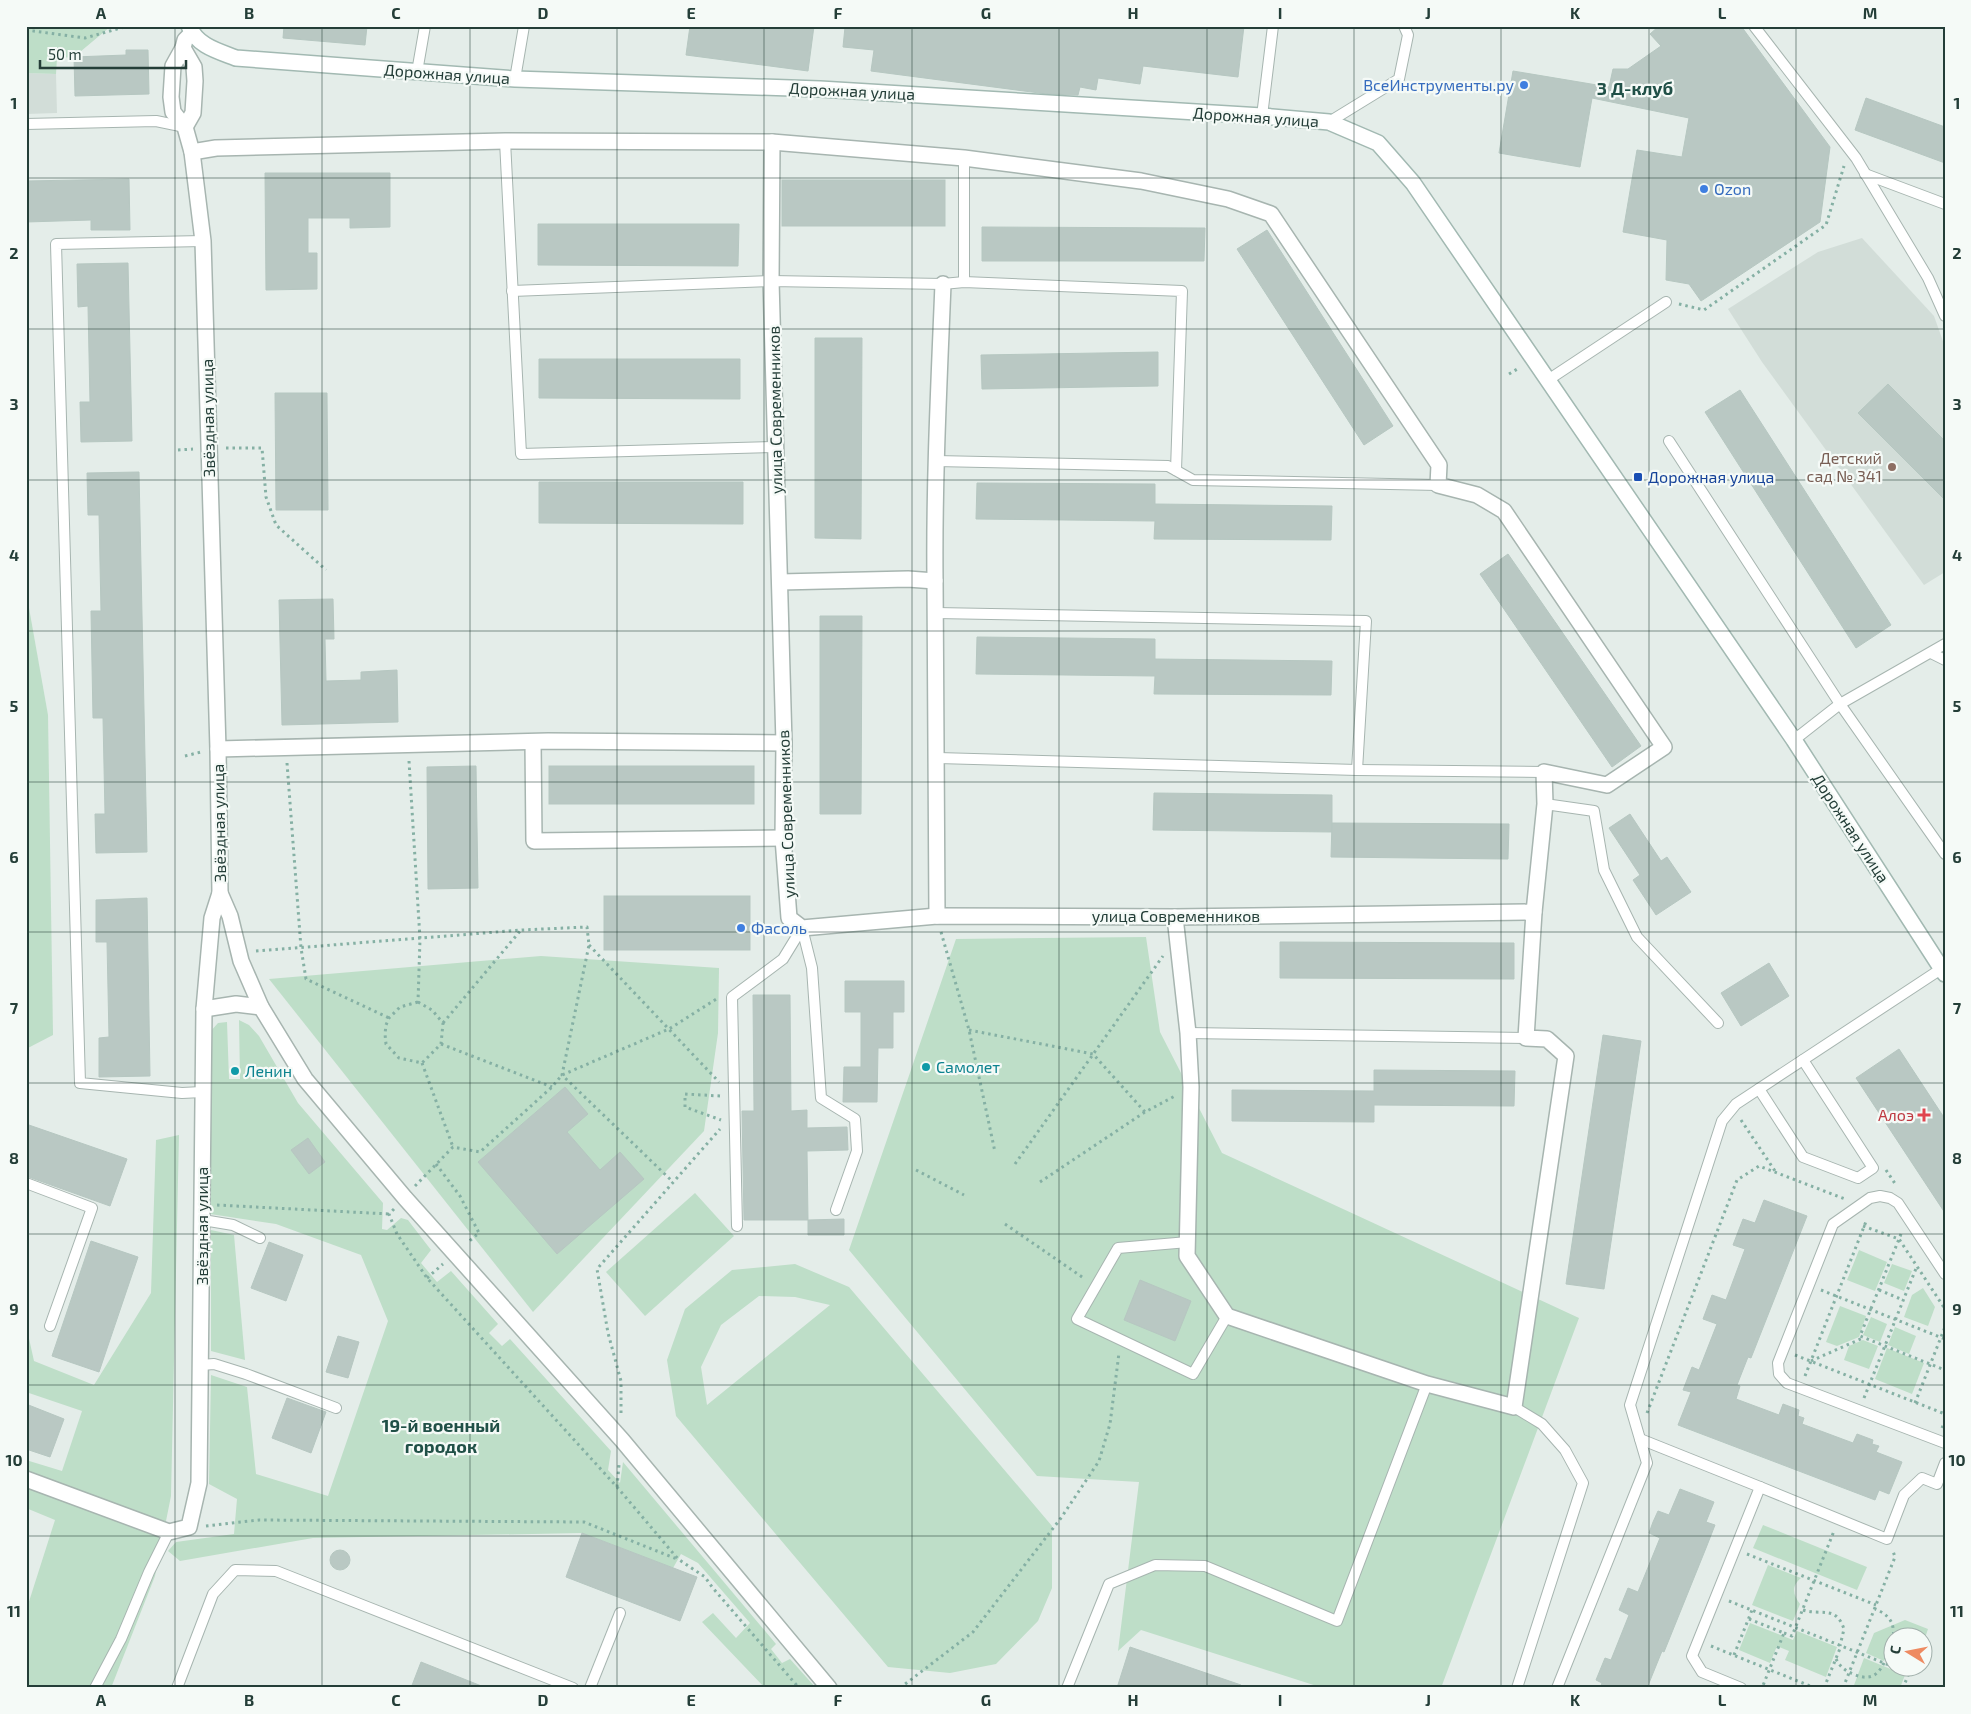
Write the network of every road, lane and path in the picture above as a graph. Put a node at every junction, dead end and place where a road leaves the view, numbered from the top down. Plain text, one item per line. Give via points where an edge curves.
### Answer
1 (128, 26) edge
2 (425, 26) edge
3 (524, 26) edge
4 (1273, 26) edge
5 (1404, 26) edge
6 (1754, 26) edge
7 (26, 30) edge
8 (190, 30) edge
9 (183, 48) junction
10 (417, 72) junction
11 (516, 79) junction
12 (1262, 116) junction
13 (1329, 122) junction
14 (26, 124) edge
15 (185, 127) junction
16 (505, 141) junction
17 (772, 142) junction
18 (1849, 149) junction
19 (192, 152) junction
20 (964, 158) junction
21 (1865, 174) junction
22 (1945, 204) edge
23 (203, 241) junction
24 (771, 281) junction
25 (964, 282) junction
26 (943, 284) junction
27 (512, 291) junction
28 (1666, 302) dead end
29 (1704, 310) dead end
30 (1945, 316) edge
31 (1548, 380) junction
32 (1669, 441) dead end
33 (775, 447) junction
34 (208, 448) junction
35 (178, 450) dead end
36 (936, 462) junction
37 (1176, 470) junction
38 (1438, 485) junction
39 (326, 570) dead end
40 (935, 581) junction
41 (780, 582) junction
42 (936, 613) junction
43 (1945, 644) edge
44 (1931, 653) junction
45 (1945, 660) edge
46 (1840, 704) junction
47 (1794, 740) junction
48 (533, 742) junction
49 (784, 743) junction
50 (218, 749) junction
51 (185, 756) dead end
52 (286, 758) dead end
53 (938, 758) junction
54 (409, 759) dead end
55 (1357, 770) junction
56 (1544, 772) junction
57 (1545, 804) junction
58 (783, 838) junction
59 (1945, 854) edge
60 (220, 893) junction
61 (1534, 912) junction
62 (937, 916) junction
63 (1175, 917) junction
64 (802, 928) junction
65 (522, 930) junction
66 (1178, 935) junction
67 (420, 939) junction
68 (589, 944) junction
69 (301, 948) junction
70 (254, 951) dead end
71 (1943, 972) edge
72 (732, 997) junction
73 (418, 1002) junction
74 (261, 1007) junction
75 (204, 1010) junction
76 (389, 1018) junction
77 (1718, 1023) dead end
78 (442, 1024) junction
79 (669, 1029) junction
80 (969, 1030) junction
81 (1188, 1034) junction
82 (1526, 1038) junction
83 (441, 1044) junction
84 (1092, 1054) junction
85 (1803, 1060) junction
86 (422, 1063) junction
87 (562, 1075) junction
88 (552, 1087) junction
89 (1191, 1088) junction
90 (1759, 1089) junction
91 (202, 1092) junction
92 (733, 1097) junction
93 (1733, 1108) junction
94 (1145, 1112) junction
95 (453, 1147) junction
96 (995, 1152) dead end
97 (436, 1164) junction
98 (1016, 1164) dead end
99 (916, 1170) dead end
100 (1775, 1172) junction
101 (26, 1182) edge
102 (673, 1182) junction
103 (1040, 1182) dead end
104 (964, 1195) dead end
105 (1876, 1196) junction
106 (405, 1198) junction
107 (204, 1204) junction
108 (1860, 1205) junction
109 (836, 1210) dead end
110 (389, 1214) junction
111 (1842, 1218) junction
112 (203, 1220) junction
113 (1005, 1224) dead end
114 (737, 1226) dead end
115 (1864, 1226) junction
116 (260, 1238) dead end
117 (1899, 1239) junction
118 (1188, 1242) junction
119 (455, 1254) junction
120 (1917, 1266) junction
121 (1945, 1274) edge
122 (427, 1278) junction
123 (1809, 1285) junction
124 (1095, 1286) junction
125 (1879, 1290) junction
126 (1836, 1296) junction
127 (1903, 1300) junction
128 (1945, 1309) edge
129 (1871, 1310) junction
130 (1228, 1316) junction
131 (1896, 1319) junction
132 (50, 1326) dead end
133 (1945, 1327) edge
134 (1863, 1338) junction
135 (1943, 1338) edge
136 (1121, 1340) junction
137 (1885, 1346) junction
138 (1783, 1350) junction
139 (1810, 1361) junction
140 (201, 1364) junction
141 (1930, 1364) junction
142 (1945, 1370) edge
143 (1427, 1384) junction
144 (1870, 1384) junction
145 (1800, 1388) junction
146 (1915, 1403) junction
147 (1514, 1406) junction
148 (336, 1408) dead end
149 (1859, 1411) junction
150 (1945, 1414) edge
151 (1639, 1437) junction
152 (622, 1440) junction
153 (1945, 1443) edge
154 (1945, 1463) edge
155 (26, 1479) edge
156 (617, 1487) junction
157 (1760, 1487) junction
158 (1839, 1519) junction
159 (189, 1527) junction
160 (169, 1532) junction
161 (1892, 1548) dead end
162 (1735, 1549) junction
163 (678, 1559) junction
164 (1814, 1580) junction
165 (1716, 1596) junction
166 (1876, 1607) junction
167 (1752, 1610) junction
168 (1803, 1610) junction
169 (620, 1613) dead end
170 (1748, 1619) junction
171 (1892, 1626) edge
172 (1795, 1628) junction
173 (1784, 1633) junction
174 (1698, 1641) junction
175 (1841, 1646) junction
176 (1857, 1652) junction
177 (1734, 1656) junction
178 (1836, 1659) junction
179 (1884, 1663) joint
180 (1769, 1669) junction
181 (1850, 1672) junction
182 (1908, 1676) edge
183 (95, 1688) edge
184 (177, 1688) edge
185 (573, 1688) edge
186 (590, 1688) edge
187 (799, 1688) edge
188 (829, 1688) edge
189 (900, 1688) edge
190 (1067, 1688) edge
191 (1517, 1688) edge
192 (1557, 1688) edge
193 (1741, 1688) edge
194 (1762, 1688) edge
195 (1815, 1688) edge
196 (1824, 1688) edge
197 (1843, 1688) edge
198 (1903, 1688) edge

1 - 7 path via 85,38
2 - 10 lane
3 - 11 lane
4 - 12 lane
5 - 13 lane via 1408,35 1399,79
6 - 18 lane
8 - 9 street
8 - 10 street, Дорожная улица via 206,46 236,58
9 - 15 street via 194,66 196,93 193,113
9 - 15 street, Звёздная улица via 173,66 170,96 173,112
10 - 11 street, Дорожная улица
11 - 12 street, Дорожная улица via 820,89
12 - 13 street, Дорожная улица
13 - 31 street, Дорожная улица via 1378,143 1413,183
14 - 15 lane via 156,122
15 - 19 street, Звёздная улица
16 - 17 street
16 - 19 street via 216,148
16 - 27 lane
17 - 20 street
17 - 24 street, улица Современников
18 - 21 lane
18 - 29 path via 1826,225
19 - 23 street, Звёздная улица
20 - 25 lane
20 - 38 street via 1141,181 1228,199 1271,214 1439,465
21 - 22 lane
21 - 30 lane via 1928,278
23 - 34 street, Звёздная улица
23 - 91 lane via 56,244 80,1083
24 - 26 lane
24 - 27 lane
24 - 33 street, улица Современников
25 - 26 lane
25 - 37 lane via 1182,291
26 - 36 street
27 - 33 lane via 521,454
28 - 31 lane
31 - 47 street, Дорожная улица
32 - 46 lane
33 - 41 street, улица Современников
34 - 35 path
34 - 39 path via 262,448 266,497 276,525
34 - 50 street, Звёздная улица
36 - 37 lane via 1168,466
36 - 40 street
37 - 38 lane via 1193,480
38 - 56 street via 1477,495 1504,510 1664,747 1607,785
40 - 41 street
40 - 42 street
41 - 49 street, улица Современников
42 - 53 street
42 - 55 lane via 1366,621
43 - 44 lane
44 - 45 lane
44 - 46 lane
46 - 47 lane
46 - 59 lane
47 - 71 street, Дорожная улица
48 - 49 street
48 - 50 street
48 - 58 street via 534,841
49 - 58 street, улица Современников
50 - 51 path
50 - 60 street, Звёздная улица
52 - 69 path
53 - 55 lane
53 - 62 street
54 - 67 path
55 - 56 lane
56 - 57 street
57 - 61 street
57 - 77 lane via 1594,811 1604,870 1638,937
58 - 64 street, улица Современников via 789,918
60 - 74 street via 230,916 241,961
60 - 75 street, Звёздная улица via 212,918
61 - 63 street, улица Современников
61 - 82 street
62 - 63 street, улица Современников
62 - 64 street, улица Современников
62 - 80 path
63 - 66 street
64 - 72 lane via 783,959
64 - 109 lane via 812,968 821,1098 855,1119 857,1151
65 - 67 path
65 - 68 path via 587,927
65 - 78 path
66 - 81 street
66 - 84 path
67 - 69 path
67 - 73 path
68 - 79 path
68 - 87 path
69 - 70 path
69 - 76 path via 306,979
71 - 85 lane
72 - 79 path via 723,995
72 - 92 lane
73 - 76 path via 400,1007
73 - 78 path via 432,1010
74 - 75 street via 236,1004
74 - 106 street via 305,1079
75 - 91 street, Звёздная улица
76 - 86 path via 386,1044 398,1058
78 - 83 path
79 - 87 path
79 - 92 path
80 - 84 path
80 - 96 path
81 - 82 lane
81 - 89 street
82 - 147 street via 1547,1039 1566,1056
83 - 86 path
83 - 88 path
84 - 94 path
84 - 98 path
85 - 90 lane
85 - 90 lane via 1873,1168 1858,1178 1803,1157
86 - 95 path
87 - 88 path
87 - 102 path
88 - 95 path via 480,1152
89 - 94 path
89 - 118 street
90 - 93 lane
91 - 107 street, Звёздная улица
92 - 102 path via 685,1094 685,1106 726,1122
92 - 114 lane
93 - 100 path
93 - 151 lane via 1722,1121 1630,1405
94 - 103 path
95 - 97 path
97 - 106 path
97 - 119 path via 460,1196 479,1233
99 - 104 path
100 - 108 path
100 - 151 path via 1759,1166 1737,1180
101 - 132 lane via 92,1208
102 - 152 path via 597,1269 608,1333 621,1382
105 - 108 lane
105 - 115 path
105 - 121 lane via 1898,1203
106 - 110 path
106 - 119 street
107 - 110 path
107 - 112 street, Звёздная улица
108 - 111 lane
110 - 122 path via 396,1234
111 - 115 path
111 - 123 lane via 1833,1224
112 - 116 lane via 233,1225
112 - 140 street, Звёздная улица
113 - 124 path
115 - 117 path
115 - 126 path
117 - 120 path
117 - 125 path
118 - 124 lane via 1118,1248
118 - 130 street via 1187,1256
119 - 122 path
119 - 152 street
120 - 127 path
120 - 128 path
122 - 156 path
123 - 126 path
123 - 138 lane
124 - 136 lane via 1077,1319
125 - 127 path
125 - 129 path
126 - 129 path
126 - 139 path
127 - 131 path
129 - 131 path
129 - 134 path via 1860,1336
130 - 136 lane via 1193,1374
130 - 143 street
131 - 135 path
131 - 137 path
133 - 135 path
134 - 137 path
134 - 139 path
135 - 141 path
136 - 189 path via 1110,1424 1099,1461 1061,1518 973,1632
137 - 141 path
137 - 144 path
138 - 139 path
138 - 145 lane via 1778,1363 1779,1374
139 - 144 path
139 - 145 path
140 - 148 lane via 214,1364 246,1374
140 - 159 street, Звёздная улица via 200,1483
141 - 142 path
141 - 146 path
143 - 147 street
143 - 190 lane via 1337,1621 1204,1566 1155,1565 1109,1584
144 - 146 path
144 - 149 path
145 - 149 lane
146 - 150 path
147 - 191 lane via 1542,1424 1565,1450 1583,1483
149 - 153 lane
151 - 157 lane
151 - 192 lane via 1647,1463
152 - 156 path
152 - 188 street
154 - 158 lane via 1937,1484 1922,1478 1904,1495 1887,1538
155 - 160 street
156 - 163 path
157 - 158 lane
157 - 162 lane
158 - 164 path
159 - 160 street
159 - 163 path via 259,1520 584,1522
160 - 183 lane
161 - 166 path via 1895,1557
162 - 164 path
162 - 165 lane
163 - 187 path via 705,1577
164 - 166 path
164 - 168 path
165 - 167 path
165 - 174 lane
166 - 171 path
166 - 176 path
167 - 170 path
167 - 172 path
168 - 172 path
168 - 175 path via 1829,1612 1837,1616 1844,1630
169 - 186 lane
170 - 173 path
170 - 177 path
172 - 173 path via 1792,1636
172 - 175 path
173 - 180 path
174 - 177 path
174 - 193 lane via 1692,1656 1702,1672
175 - 176 path
175 - 178 path
176 - 179 path
176 - 181 path
177 - 180 path
178 - 181 path
178 - 196 path
179 - 181 path via 1880,1672 1873,1676 1864,1678
180 - 194 path
180 - 195 path
181 - 197 path
182 - 198 path
184 - 185 lane via 213,1594 235,1570 276,1571

